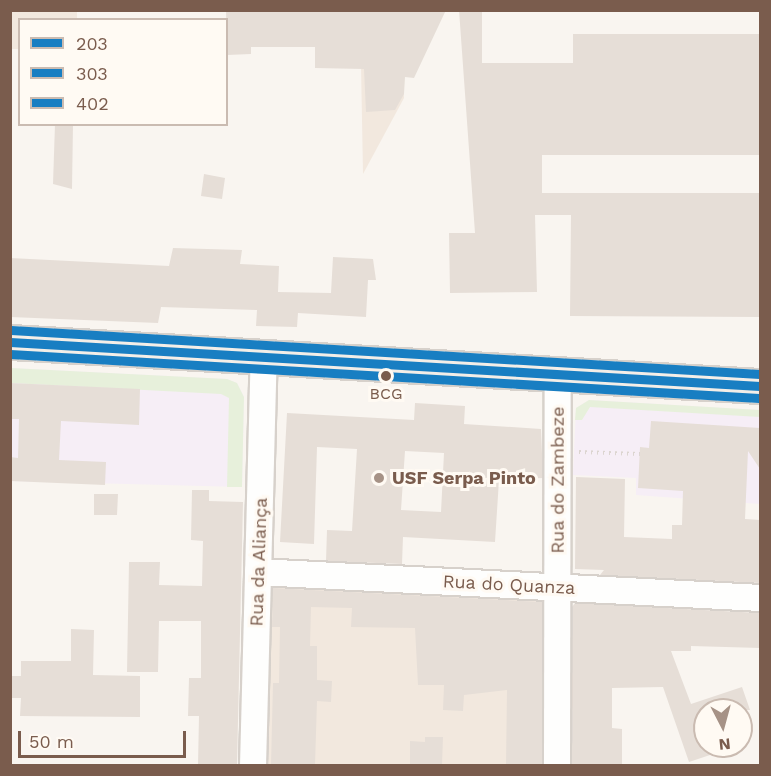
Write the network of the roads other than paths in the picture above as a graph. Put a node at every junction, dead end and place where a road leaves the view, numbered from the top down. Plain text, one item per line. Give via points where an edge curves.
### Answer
1 (10, 342) edge
2 (264, 359) junction
3 (558, 374) junction
4 (760, 386) edge
5 (258, 572) junction
6 (558, 587) junction
7 (760, 598) edge
8 (253, 765) edge
9 (557, 765) edge

1 - 2 main road
2 - 3 main road
2 - 5 street, Rua da Aliança
3 - 4 main road
3 - 6 street, Rua do Zambeze
5 - 6 street, Rua do Quanza
5 - 8 street, Rua da Aliança
6 - 7 street, Rua do Quanza
6 - 9 street, Rua do Zambeze

